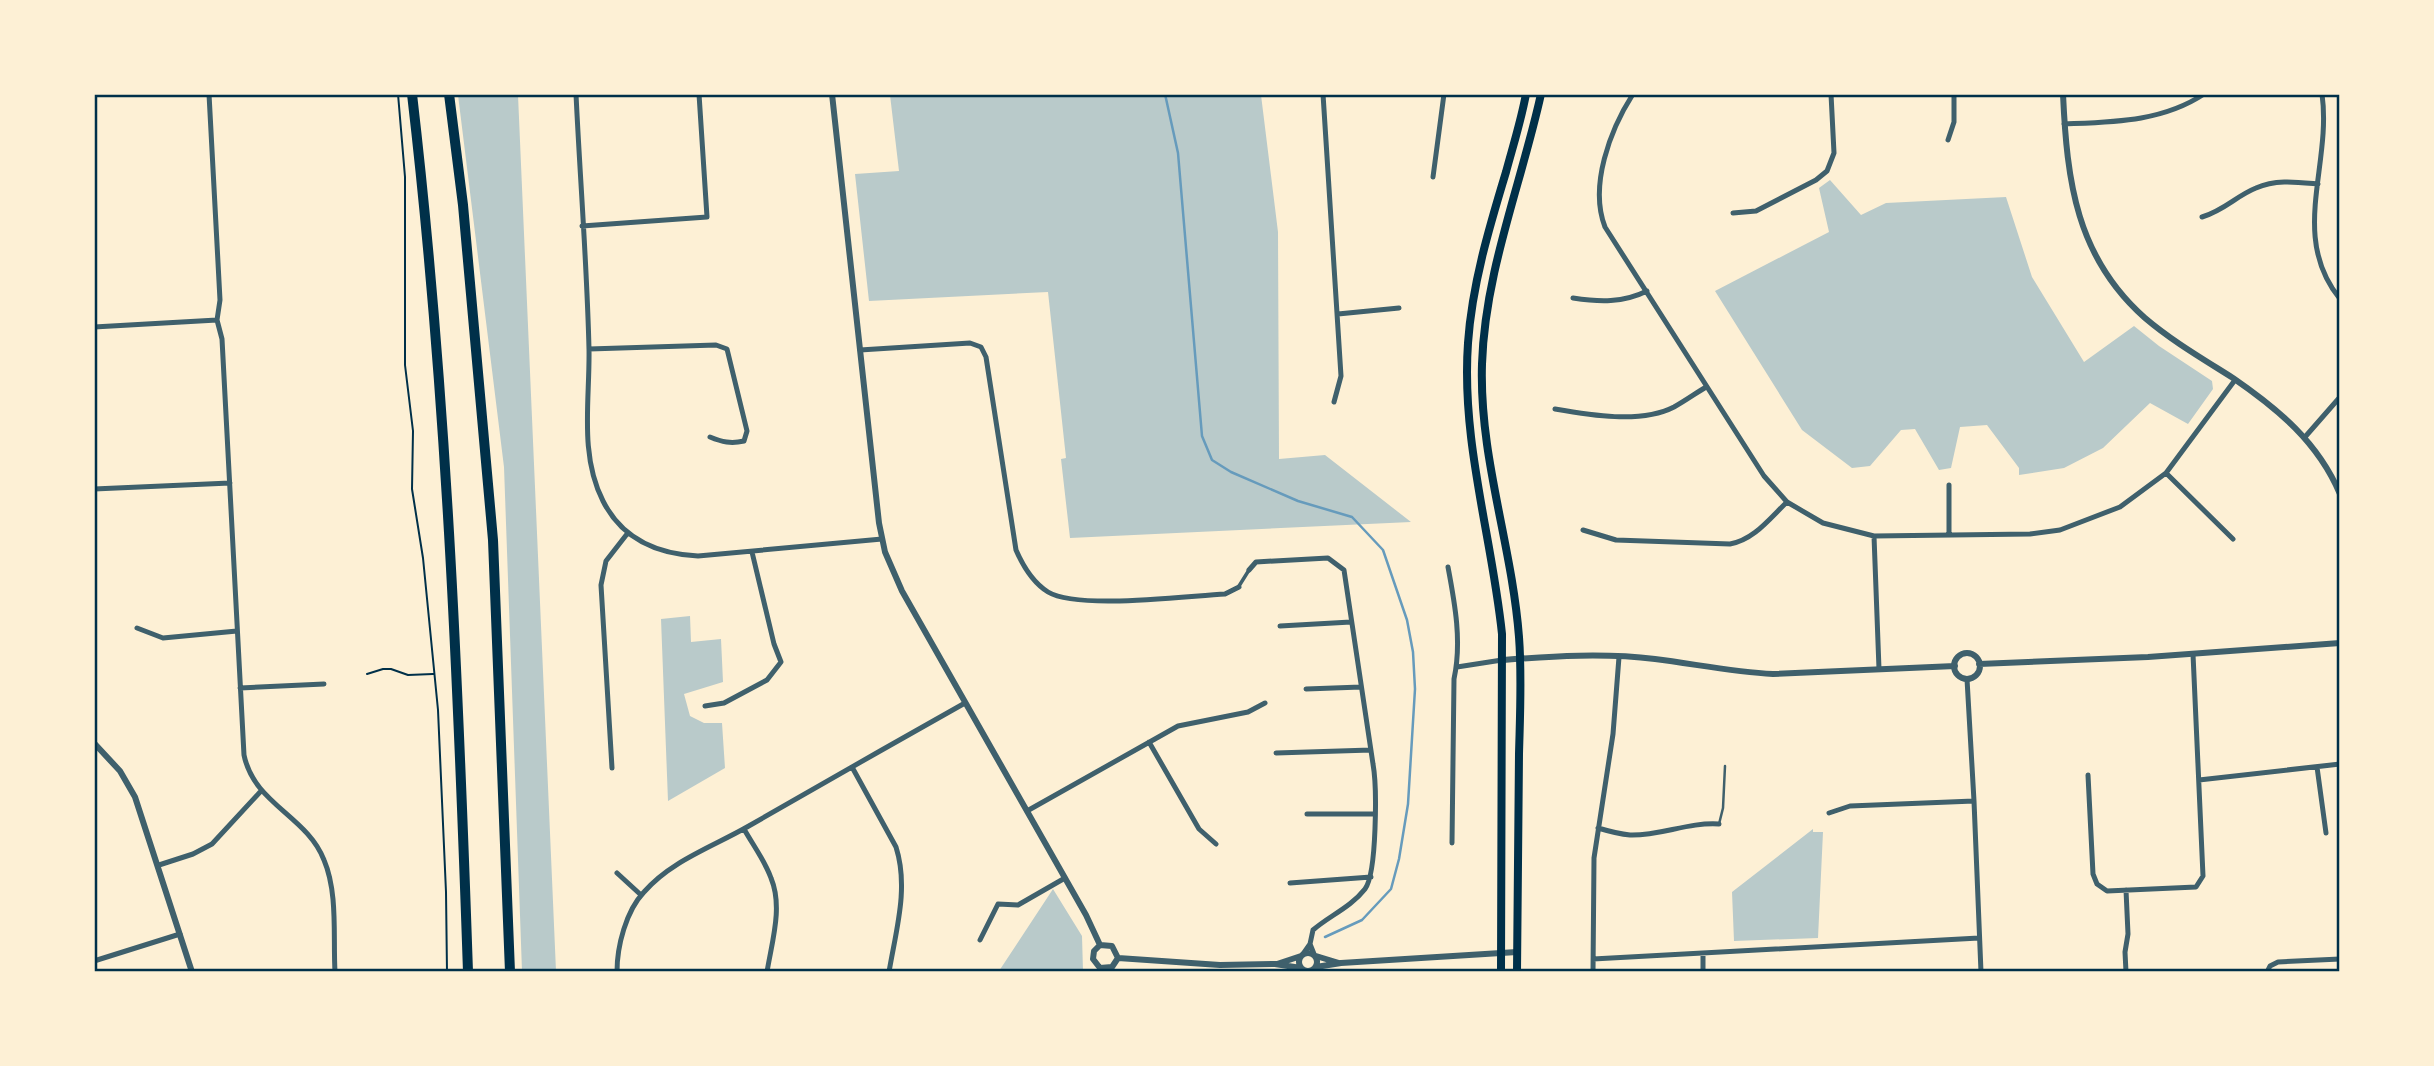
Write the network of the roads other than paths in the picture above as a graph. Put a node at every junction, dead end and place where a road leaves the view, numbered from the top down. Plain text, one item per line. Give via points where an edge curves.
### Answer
1 (209, 94) edge
2 (412, 94) edge
3 (449, 94) edge
4 (576, 94) edge
5 (699, 94) edge
6 (832, 94) edge
7 (1324, 94) edge
8 (1444, 94) edge
9 (1526, 94) edge
10 (1541, 94) edge
11 (1633, 94) edge
12 (1831, 94) edge
13 (1954, 94) edge
14 (2063, 94) edge
15 (2204, 94) edge
16 (2322, 94) edge
17 (2064, 124) junction
18 (1948, 140) dead end
19 (1433, 177) dead end
20 (2318, 184) junction
21 (1733, 213) dead end
22 (2202, 216) dead end
23 (582, 226) junction
24 (1647, 291) junction
25 (1573, 298) dead end
26 (2340, 299) edge
27 (1399, 308) dead end
28 (1338, 314) junction
29 (217, 320) junction
30 (94, 327) edge
31 (987, 340) dead end
32 (981, 347) junction
33 (589, 349) junction
34 (860, 350) junction
35 (2235, 380) junction
36 (1706, 387) junction
37 (2340, 397) edge
38 (1334, 402) dead end
39 (1555, 409) dead end
40 (710, 437) dead end
41 (2305, 437) junction
42 (2166, 473) junction
43 (230, 483) junction
44 (1949, 485) dead end
45 (94, 489) edge
46 (2340, 494) edge
47 (1787, 502) junction
48 (1583, 530) dead end
49 (627, 534) junction
50 (1949, 535) junction
51 (1874, 536) junction
52 (881, 539) junction
53 (2233, 540) dead end
54 (752, 552) junction
55 (1448, 567) dead end
56 (1249, 570) joint
57 (1239, 587) joint
58 (1351, 622) junction
59 (1280, 626) dead end
60 (137, 628) dead end
61 (237, 631) junction
62 (2340, 643) edge
63 (2193, 654) junction
64 (1619, 657) junction
65 (1520, 659) junction
66 (1503, 660) junction
67 (1979, 664) junction
68 (1955, 666) junction
69 (1457, 667) junction
70 (1879, 670) junction
71 (1967, 679) junction
72 (324, 684) dead end
73 (1361, 687) junction
74 (240, 688) junction
75 (1306, 689) dead end
76 (965, 703) junction
77 (1265, 703) dead end
78 (705, 706) dead end
79 (1149, 742) junction
80 (94, 743) edge
81 (1371, 750) junction
82 (1276, 753) dead end
83 (2340, 764) edge
84 (1725, 766) dead end
85 (852, 767) junction
86 (2317, 767) junction
87 (612, 768) dead end
88 (2088, 775) dead end
89 (2199, 780) junction
90 (261, 791) junction
91 (1975, 801) junction
92 (1027, 811) junction
93 (1829, 813) dead end
94 (1307, 814) dead end
95 (1374, 814) junction
96 (1719, 824) joint
97 (1598, 828) junction
98 (744, 829) junction
99 (2326, 833) dead end
100 (1452, 843) dead end
101 (1216, 844) dead end
102 (159, 865) junction
103 (617, 873) dead end
104 (1371, 877) junction
105 (1065, 878) junction
106 (1290, 883) dead end
107 (2126, 890) junction
108 (641, 895) junction
109 (180, 934) junction
110 (1979, 938) junction
111 (980, 940) dead end
112 (1310, 944) junction
113 (1100, 945) junction
114 (1517, 952) junction
115 (1501, 953) junction
116 (1703, 954) junction
117 (1302, 955) junction
118 (1314, 955) junction
119 (1118, 958) junction
120 (2340, 958) edge
121 (1593, 959) junction
122 (94, 961) edge
123 (1341, 963) junction
124 (1275, 964) junction
125 (1315, 969) edge
126 (1100, 970) edge
127 (1303, 970) edge
128 (192, 971) edge
129 (335, 971) edge
130 (468, 971) edge
131 (510, 971) edge
132 (617, 971) edge
133 (767, 971) edge
134 (889, 971) edge
135 (1501, 971) edge
136 (1517, 971) edge
137 (1593, 971) edge
138 (1703, 971) edge
139 (1981, 971) edge
140 (2126, 971) edge
141 (2267, 971) edge

1 - 29 street via 220,300
2 - 130 highway via 447,492
3 - 131 highway via 493,540
4 - 23 street
5 - 23 street via 707,217
6 - 34 street
7 - 28 street
8 - 19 street
9 - 66 main road via 1477,280 1468,346 1471,439 1499,603
10 - 65 main road via 1496,263 1482,363 1487,457 1509,568
11 - 24 street via 1615,129 1598,198 1605,227
12 - 21 street via 1834,153 1827,171 1756,211
13 - 18 street via 1954,122
14 - 17 street
15 - 17 street via 2177,109 2143,119
16 - 20 street via 2324,134
17 - 35 street via 2074,202 2104,270 2145,318
20 - 22 street via 2288,181 2261,186 2218,212
20 - 26 street via 2315,247 2327,281
23 - 33 street
24 - 25 street via 1623,300
24 - 36 street
27 - 28 street
28 - 38 street via 1341,376
29 - 30 street
29 - 43 street
31 - 32 street
32 - 34 street via 970,343
32 - 57 street via 1016,550 1037,584 1060,598 1088,601 1225,594
33 - 40 street via 716,345 727,349 747,431 744,441 734,443
33 - 49 street via 590,462 602,499
34 - 52 street
35 - 41 street
35 - 42 street
36 - 39 street via 1653,414 1600,417
36 - 47 street via 1764,477
37 - 41 street
41 - 46 street
42 - 50 street via 2120,507 2060,530
42 - 53 street
43 - 45 street
43 - 61 street
44 - 50 street
47 - 48 street via 1752,535 1730,544 1616,540
47 - 51 street via 1823,523
49 - 54 street via 663,552 681,555
49 - 87 street via 606,561 601,585
50 - 51 street
51 - 70 street
52 - 54 street
52 - 76 street via 894,577
54 - 78 street via 781,662 767,680 724,703
55 - 69 street via 1457,625
56 - 57 street
56 - 58 street via 1256,562 1328,558 1344,569
58 - 59 street
58 - 73 street
60 - 61 street via 163,638
61 - 74 street
62 - 63 street
63 - 67 street
63 - 89 street
64 - 65 street
64 - 70 street via 1747,673
64 - 97 street
65 - 66 street
65 - 114 main road
66 - 69 street
66 - 115 main road
67 - 68 street via 1968,653 1957,658
67 - 71 street via 1976,674
68 - 70 street
68 - 71 street via 1959,676
69 - 100 street
71 - 91 street
72 - 74 street
73 - 75 street
73 - 81 street
74 - 90 street via 247,770
76 - 85 street
76 - 92 street
77 - 79 street via 1248,712 1186,723
79 - 92 street
79 - 101 street via 1199,829
80 - 102 street via 132,789
81 - 82 street
81 - 95 street
83 - 86 street
84 - 96 lane
85 - 98 street
85 - 134 street via 896,847 903,876
86 - 89 street
86 - 99 street
88 - 107 street via 2093,874 2107,891
89 - 107 street via 2202,882 2196,887
90 - 102 street via 212,844
90 - 129 street via 309,836 324,859 331,888
91 - 93 street via 1850,806
91 - 110 street
92 - 105 street
94 - 95 street
95 - 104 street
96 - 97 street via 1639,835
97 - 121 street
98 - 108 street via 678,864
98 - 133 street via 775,890 777,907
102 - 109 street
103 - 108 street
104 - 106 street
104 - 112 street via 1362,893 1312,930
105 - 111 street via 1018,905 998,904
105 - 113 street
107 - 140 street
108 - 132 street via 621,940
109 - 122 street
109 - 128 street
110 - 116 street
110 - 139 street
112 - 117 street
112 - 118 street
113 - 119 street via 1112,946
113 - 126 street via 1093,959
114 - 115 street
114 - 136 main road
115 - 123 street
115 - 135 main road
116 - 121 street
116 - 138 street
117 - 118 street
117 - 124 street
117 - 127 street via 1299,964
118 - 123 street
118 - 125 street via 1318,960
119 - 124 street
119 - 126 street via 1112,967
120 - 141 street via 2278,962
121 - 137 street
123 - 125 street
124 - 127 street
125 - 127 street

